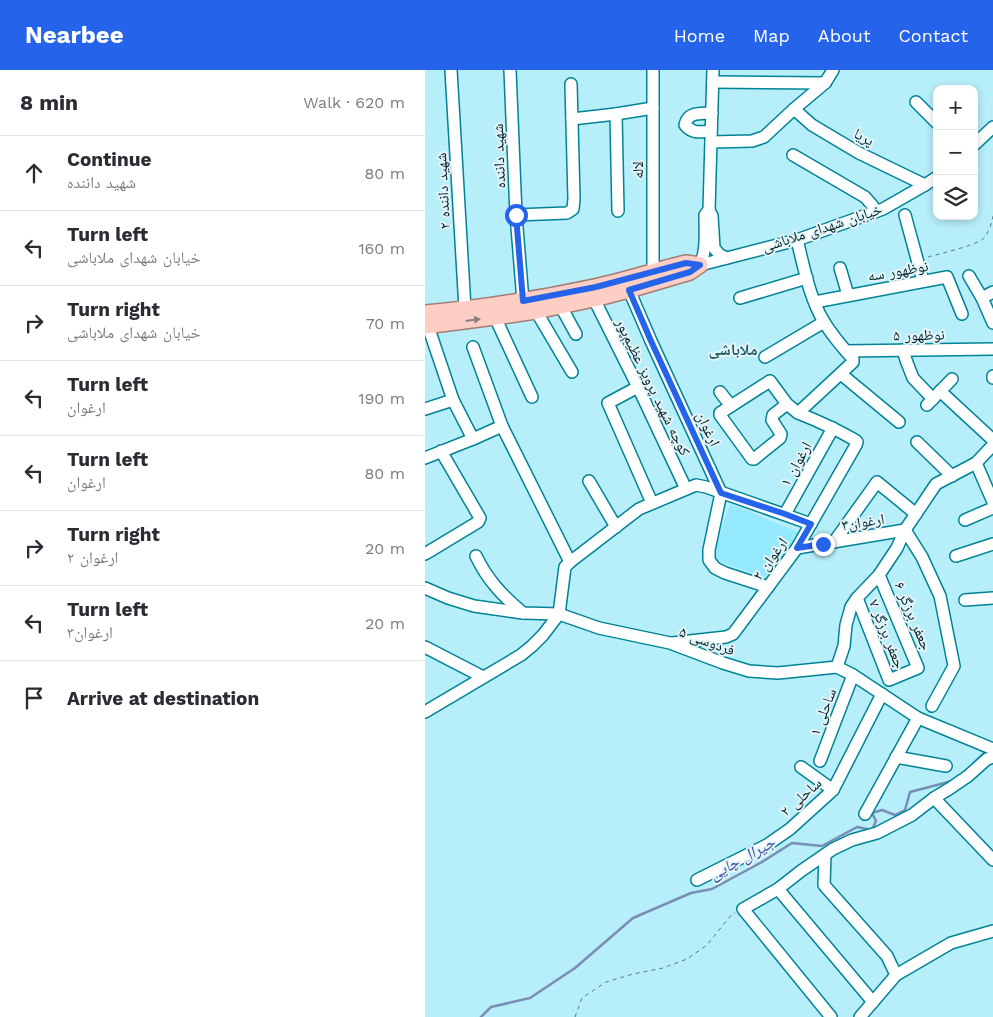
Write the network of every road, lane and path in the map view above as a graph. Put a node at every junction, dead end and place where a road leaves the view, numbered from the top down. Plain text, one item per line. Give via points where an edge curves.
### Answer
1 (451, 70) edge
2 (510, 70) edge
3 (653, 70) edge
4 (833, 70) edge
5 (713, 76) edge
6 (825, 83) junction
7 (571, 84) dead end
8 (915, 102) dead end
9 (653, 108) junction
10 (794, 109) junction
11 (712, 113) junction
12 (616, 114) junction
13 (572, 119) junction
14 (933, 119) edge
15 (993, 127) edge
16 (711, 136) junction
17 (978, 141) edge
18 (793, 155) dead end
19 (933, 180) edge
20 (925, 185) junction
21 (709, 210) junction
22 (618, 211) dead end
23 (875, 211) junction
24 (516, 215) junction
25 (905, 215) dead end
26 (993, 216) edge
27 (797, 240) junction
28 (727, 258) junction
29 (917, 260) junction
30 (700, 265) junction
31 (840, 268) dead end
32 (653, 271) junction
33 (969, 276) dead end
34 (807, 278) junction
35 (923, 282) junction
36 (629, 290) junction
37 (993, 292) edge
38 (848, 295) junction
39 (740, 298) dead end
40 (981, 298) junction
41 (594, 299) junction
42 (523, 301) junction
43 (815, 302) junction
44 (560, 305) junction
45 (465, 309) junction
46 (537, 310) junction
47 (963, 314) dead end
48 (495, 318) junction
49 (426, 322) edge
50 (824, 322) junction
51 (993, 323) edge
52 (576, 334) dead end
53 (473, 347) dead end
54 (993, 349) edge
55 (903, 350) junction
56 (846, 351) junction
57 (765, 357) dead end
58 (572, 372) dead end
59 (841, 374) junction
60 (952, 379) dead end
61 (638, 387) junction
62 (720, 392) dead end
63 (531, 397) dead end
64 (933, 398) junction
65 (453, 400) junction
66 (787, 404) junction
67 (731, 406) junction
68 (425, 409) edge
69 (797, 413) junction
70 (899, 422) dead end
71 (502, 426) junction
72 (833, 428) junction
73 (473, 439) junction
74 (993, 440) edge
75 (917, 442) dead end
76 (993, 445) edge
77 (441, 451) junction
78 (425, 458) edge
79 (976, 463) junction
80 (952, 476) junction
81 (589, 482) dead end
82 (686, 489) junction
83 (721, 493) junction
84 (993, 502) edge
85 (652, 503) junction
86 (993, 508) edge
87 (785, 514) junction
88 (916, 514) junction
89 (965, 520) dead end
90 (811, 524) junction
91 (616, 527) junction
92 (905, 530) junction
93 (833, 542) junction
94 (993, 544) edge
95 (797, 548) junction
96 (425, 554) edge
97 (476, 556) dead end
98 (956, 556) dead end
99 (570, 562) junction
100 (879, 575) junction
101 (768, 587) junction
102 (425, 588) edge
103 (857, 598) junction
104 (993, 598) edge
105 (965, 600) dead end
106 (523, 612) junction
107 (559, 614) junction
108 (670, 643) junction
109 (425, 647) edge
110 (837, 667) junction
111 (853, 675) junction
112 (483, 677) junction
113 (889, 680) joint
114 (882, 694) junction
115 (932, 706) dead end
116 (425, 712) edge
117 (918, 718) junction
118 (993, 749) edge
119 (896, 757) junction
120 (993, 757) edge
121 (820, 760) dead end
122 (946, 766) dead end
123 (801, 767) dead end
124 (833, 790) junction
125 (934, 798) junction
126 (865, 814) dead end
127 (825, 855) junction
128 (993, 860) edge
129 (697, 880) dead end
130 (778, 889) junction
131 (743, 909) junction
132 (993, 931) edge
133 (895, 975) junction
134 (873, 1002) junction
135 (575, 1017) edge
136 (831, 1017) edge
137 (860, 1017) edge

1 - 45 street, شهید داننده ۲
2 - 24 street, شهید داننده
3 - 9 street, لاله
4 - 6 street
5 - 6 street
5 - 11 street
6 - 10 street
7 - 13 street
8 - 14 street
9 - 12 street
9 - 32 street, لاله
10 - 16 street via 759,139
10 - 20 street, پریا via 812,125 851,148
11 - 16 street
11 - 16 street via 689,117 685,125 690,130
12 - 13 street
12 - 22 street
13 - 24 street via 573,209 567,213
15 - 17 street
16 - 21 street
18 - 23 street via 865,197
19 - 20 street, خیابان شهدای ملاباشی
20 - 23 street, خیابان شهدای ملاباشی
21 - 28 street via 713,216 714,248
21 - 30 street via 705,215 704,252
23 - 27 street, خیابان شهدای ملاباشی
24 - 42 street, شهید داننده
25 - 29 street
26 - 29 path via 983,239
27 - 28 street, خیابان شهدای ملاباشی
27 - 34 street
28 - 30 street, خیابان شهدای ملاباشی
29 - 35 street
30 - 32 main road, خیابان شهدای ملاباشی via 686,263
30 - 36 main road, خیابان شهدای ملاباشی via 690,272
31 - 38 street
32 - 42 main road, خیابان شهدای ملاباشی via 596,287
33 - 40 street
34 - 39 street
34 - 43 street
35 - 38 street, نوظهور سه
35 - 47 street, نوظهور سه via 947,277
36 - 41 main road, خیابان شهدای ملاباشی
36 - 83 street, ارغوان
37 - 40 street
38 - 43 street, نوظهور سه
40 - 51 street
41 - 44 main road, خیابان شهدای ملاباشی
41 - 61 street, کوچه شهید پرویز عظیم‌پور
42 - 45 main road, خیابان شهدای ملاباشی
43 - 50 street
44 - 46 main road, خیابان شهدای ملاباشی
44 - 52 street
45 - 49 main road, خیابان شهدای ملاباشی
46 - 48 main road, خیابان شهدای ملاباشی
46 - 58 street
49 -> 48 main road, خیابان شهدای ملاباشی
48 - 63 street
49 - 65 street
50 - 56 street
50 - 57 street
53 - 71 street
54 - 55 street, نوظهور ۵
55 - 56 street, نوظهور ۵
55 - 64 street via 913,378
56 - 59 street via 853,362
59 - 69 street
59 - 70 street
60 - 64 street
61 - 82 street, کوچه شهید پرویز عظیم‌پور
61 - 85 street via 608,403
62 - 67 street
64 - 74 street
65 - 68 street
65 - 73 street
66 - 67 street via 770,381
66 - 67 street via 771,418 781,438 754,459 720,416
66 - 69 street
69 - 72 street
71 - 73 street
71 - 99 street
72 - 87 street, ارغوان ۱
72 - 90 street, ارغوان ۲ via 857,442
73 - 77 street
75 - 80 street
76 - 79 street
77 - 78 street
77 - 96 street via 480,518
79 - 80 street
79 - 84 street
80 - 88 street via 936,484
81 - 91 street
82 - 83 street via 697,485
82 - 85 street
83 - 87 street
83 - 101 street via 709,560 725,573
85 - 91 street
86 - 89 street
87 - 90 street
88 - 92 street
88 - 93 street via 877,482
90 - 95 street, ارغوان ۲
91 - 99 street
92 - 93 street, ارغوان۳
92 - 100 street
92 - 115 street via 940,596 954,666
93 - 95 street, ارغوان۳
94 - 98 street
95 - 101 street, ارغوان ۲
97 - 106 street via 504,597
99 - 107 street via 565,567
100 - 103 street
100 - 113 street, جعفر برزگر ۶ via 918,668
101 - 108 street, ارغوان ۲ via 733,634
102 - 106 street, فردوسی ۵ via 461,603
103 - 110 street via 851,607
103 - 113 street, جعفر برزگر ۷
104 - 105 street
106 - 107 street, فردوسی ۵
107 - 108 street, فردوسی ۵ via 599,628
107 - 112 street via 532,646
108 - 110 street, فردوسی ۵ via 749,670 778,674
109 - 112 street
110 - 111 street
111 - 114 street
111 - 121 street, ساحلی ۱
112 - 116 street
114 - 117 street
114 - 124 street, ساحلی ۲
117 - 118 street
117 - 119 street
119 - 122 street
119 - 126 street
120 - 125 street
123 - 124 street
124 - 129 street, ساحلی ۲ via 767,845
125 - 127 street via 912,815
125 - 128 street
127 - 130 street
127 - 133 street via 824,885 887,956
130 - 131 street
130 - 134 street
131 - 135 path via 732,914 707,945 687,959 606,982 582,998
131 - 136 street
132 - 133 street via 951,943
133 - 134 street
134 - 137 street

